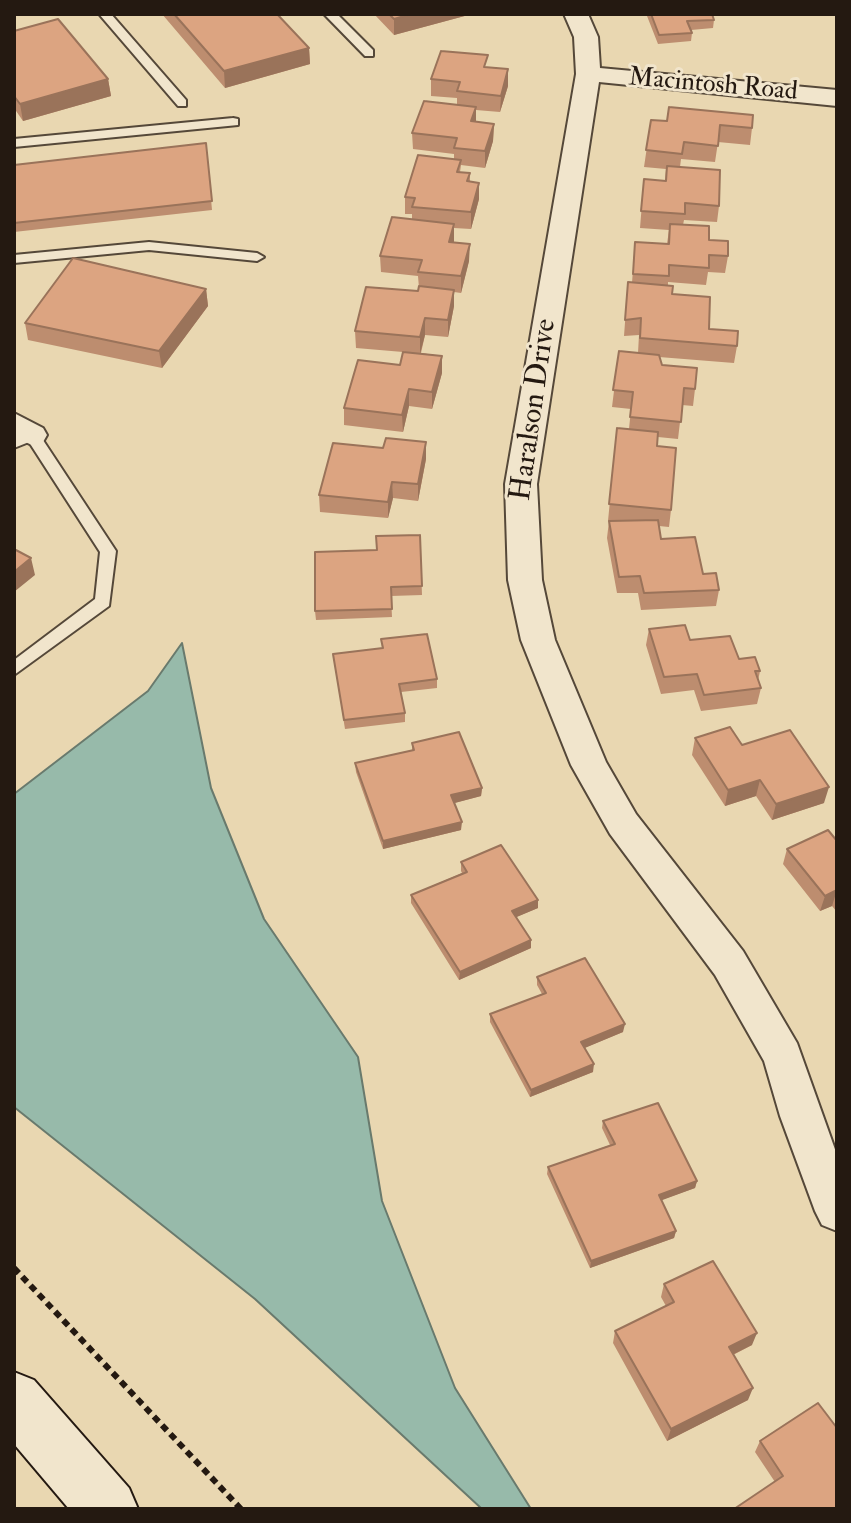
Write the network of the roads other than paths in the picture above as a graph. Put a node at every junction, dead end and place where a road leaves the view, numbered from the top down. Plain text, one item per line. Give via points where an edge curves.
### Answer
1 (105, 14) edge
2 (330, 14) edge
3 (576, 14) edge
4 (369, 53) dead end
5 (588, 74) junction
6 (837, 98) edge
7 (182, 103) dead end
8 (233, 122) dead end
9 (14, 143) edge
10 (257, 257) dead end
11 (14, 259) edge
12 (20, 433) edge
13 (14, 669) edge
14 (837, 1211) edge
15 (14, 1400) edge
16 (108, 1509) edge

1 - 7 lane
2 - 4 lane
3 - 5 street, Haralson Drive via 586,37
5 - 6 street, Macintosh Road
5 - 14 street, Haralson Drive via 521,484 525,580 538,640 589,765 623,824 729,963 783,1056
8 - 9 lane
10 - 11 lane via 149,246
12 - 13 lane via 108,551 103,602
15 - 16 main road

